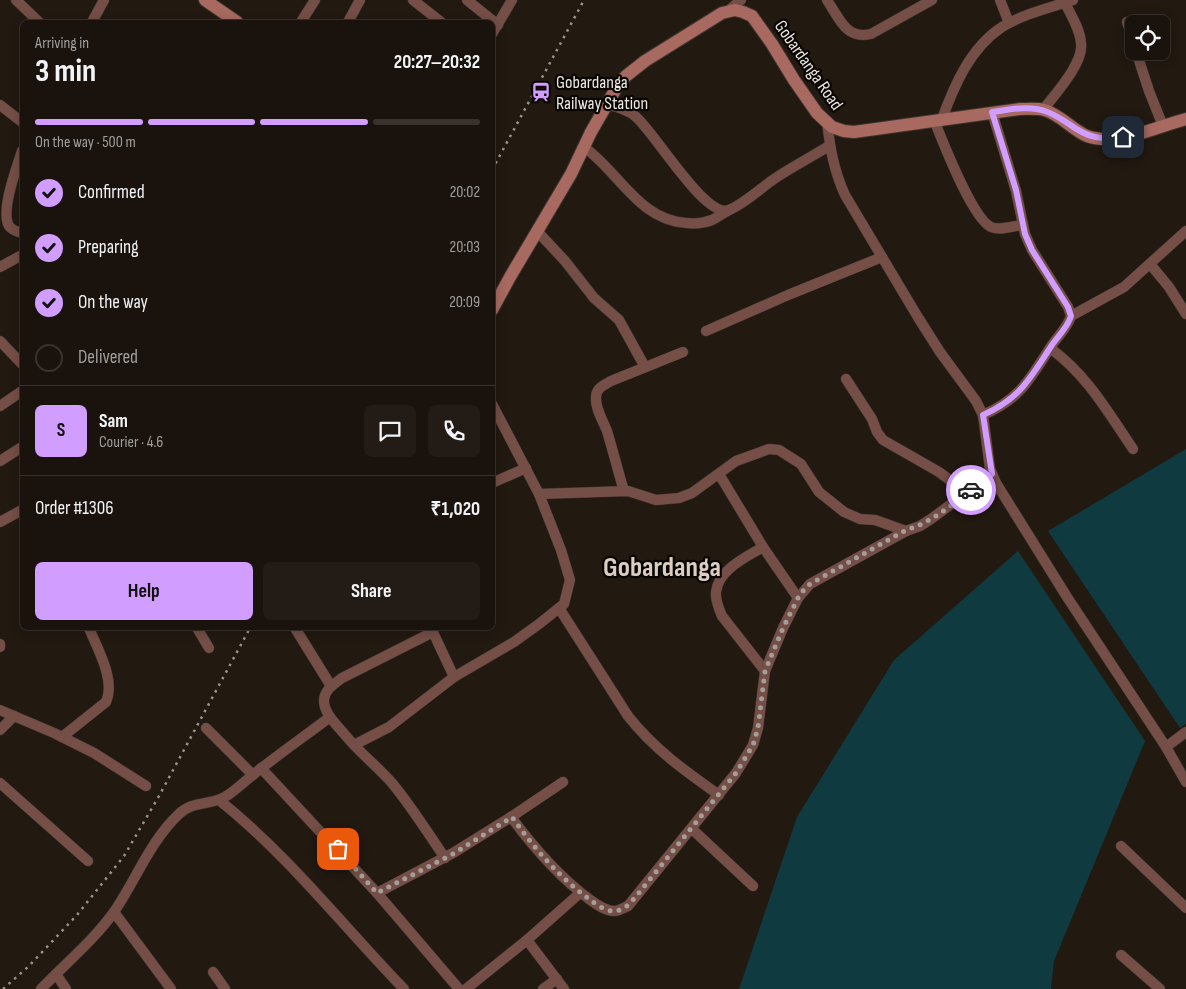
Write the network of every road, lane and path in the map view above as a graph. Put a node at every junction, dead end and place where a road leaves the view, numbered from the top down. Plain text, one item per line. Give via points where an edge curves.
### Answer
1 (16, 0) edge
2 (104, 0) edge
3 (205, 0) edge
4 (315, 0) edge
5 (360, 0) edge
6 (413, 0) edge
7 (467, 0) edge
8 (512, 0) edge
9 (740, 0) edge
10 (827, 0) edge
11 (932, 0) edge
12 (1000, 0) edge
13 (1069, 1) edge
14 (728, 11) junction
15 (37, 20) edge
16 (93, 20) edge
17 (232, 20) edge
18 (302, 20) edge
19 (351, 20) edge
20 (438, 20) edge
21 (492, 20) edge
22 (495, 23) edge
23 (1009, 24) junction
24 (498, 25) junction
25 (495, 30) edge
26 (1139, 60) edge
27 (606, 104) junction
28 (0, 105) edge
29 (1043, 110) junction
30 (992, 112) junction
31 (1186, 119) edge
32 (20, 120) edge
33 (938, 120) junction
34 (827, 122) junction
35 (1163, 126) junction
36 (830, 146) junction
37 (584, 147) junction
38 (20, 157) edge
39 (729, 210) junction
40 (1022, 225) junction
41 (537, 231) junction
42 (1186, 231) edge
43 (20, 233) edge
44 (20, 256) edge
45 (882, 257) junction
46 (1150, 264) junction
47 (0, 267) edge
48 (495, 305) edge
49 (1186, 314) edge
50 (1071, 316) junction
51 (706, 331) dead end
52 (0, 341) edge
53 (1050, 348) junction
54 (683, 352) dead end
55 (20, 362) edge
56 (645, 367) junction
57 (846, 379) dead end
58 (20, 392) edge
59 (0, 406) edge
60 (495, 410) edge
61 (983, 415) junction
62 (20, 448) edge
63 (1133, 449) dead end
64 (0, 461) edge
65 (526, 468) junction
66 (719, 474) junction
67 (992, 474) junction
68 (495, 482) edge
69 (624, 491) junction
70 (967, 493) junction
71 (539, 494) junction
72 (20, 511) edge
73 (0, 522) edge
74 (906, 530) junction
75 (763, 547) junction
76 (798, 598) junction
77 (559, 608) junction
78 (90, 630) edge
79 (198, 630) edge
80 (296, 630) edge
81 (432, 630) edge
82 (209, 648) dead end
83 (765, 671) junction
84 (454, 677) junction
85 (331, 686) junction
86 (0, 710) edge
87 (14, 716) junction
88 (330, 717) junction
89 (206, 728) dead end
90 (0, 730) edge
91 (1186, 732) edge
92 (62, 737) junction
93 (354, 746) junction
94 (1166, 747) junction
95 (257, 771) junction
96 (563, 782) dead end
97 (1186, 782) edge
98 (0, 783) edge
99 (146, 786) dead end
100 (719, 795) junction
101 (219, 800) junction
102 (512, 817) junction
103 (692, 829) junction
104 (1121, 846) dead end
105 (445, 858) junction
106 (88, 861) dead end
107 (753, 886) dead end
108 (377, 893) junction
109 (580, 893) junction
110 (1186, 908) edge
111 (114, 912) junction
112 (527, 940) junction
113 (1121, 955) dead end
114 (213, 972) dead end
115 (56, 974) junction
116 (556, 979) junction
117 (41, 989) edge
118 (66, 989) edge
119 (171, 989) edge
120 (225, 989) edge
121 (404, 989) edge
122 (459, 989) edge
123 (466, 989) edge
124 (543, 989) edge
125 (564, 989) edge
126 (1160, 989) edge

1 - 15 street
2 - 16 street
3 - 17 main road
4 - 18 street
5 - 19 street
6 - 20 street
7 - 21 street
8 - 24 street
9 - 14 street
10 - 11 street via 845,27 861,36 871,34
12 - 23 street
13 - 23 street
13 - 29 street via 1082,48
14 - 27 main road via 632,70
14 - 34 main road, Gobardanga Road via 743,12 756,20 794,80
22 - 24 street
23 - 33 street via 996,32 965,67
24 - 25 street
26 - 35 street
27 - 37 main road
27 - 39 street via 636,117 702,197 714,208
28 - 32 street
29 - 30 main road, Gobardanga Road
29 - 35 main road, Gobardanga Road via 1097,138 1136,135
30 - 33 main road, Gobardanga Road
30 - 40 street via 1016,190
31 - 35 main road, Gobardanga Road
33 - 34 main road, Gobardanga Road via 854,132 837,129
33 - 40 street via 964,187 983,220 1000,229
34 - 36 street
36 - 39 street
36 - 45 street via 845,195
37 - 39 street via 644,206 667,220 692,224
37 - 41 main road
38 - 43 street via 5,210 8,226
40 - 50 street via 1032,250
41 - 48 main road
41 - 56 street via 594,298 619,320
42 - 46 street
44 - 47 street
45 - 51 street
45 - 61 street
46 - 49 street
46 - 50 street via 1124,287
50 - 53 street
52 - 55 street
53 - 61 street via 1021,391
53 - 63 street via 1087,381
54 - 56 street
56 - 69 street via 601,387 596,396
57 - 70 street via 883,440 939,472
58 - 59 street
60 - 65 street
61 - 67 street
62 - 64 street
65 - 68 street
65 - 71 street
66 - 69 street via 679,498 656,500
66 - 74 street via 744,457 769,449 779,450 801,464 819,492 844,512 860,520 876,520
66 - 75 street
67 - 70 street
67 - 94 street via 1062,589
69 - 71 street
70 - 74 street via 920,526
71 - 77 street via 570,580 564,604
72 - 73 street
74 - 76 street via 810,584
75 - 76 street
75 - 83 street via 738,562 720,580 716,592 722,616
76 - 83 street
77 - 84 street via 514,642
77 - 100 street via 641,732 683,770
78 - 92 street via 109,681 110,694 106,702
79 - 82 street
80 - 85 street
81 - 84 street
81 - 85 street
83 - 100 street via 753,745
84 - 93 street via 389,727
85 - 88 street via 324,700
86 - 87 street
87 - 90 street
87 - 92 street
88 - 93 street
88 - 95 street
89 - 95 street
91 - 94 street
92 - 99 street
93 - 105 street via 392,784
94 - 97 street
95 - 101 street
95 - 108 street
96 - 102 street
98 - 106 street
100 - 103 street
101 - 111 street via 192,806 178,814 138,869
101 - 121 street via 275,851
102 - 105 street
102 - 109 street via 551,866
103 - 107 street
103 - 109 street via 628,906 612,911
104 - 110 street
105 - 108 street
108 - 122 street
109 - 112 street
111 - 115 street
111 - 119 street
112 - 116 street
112 - 123 street
113 - 126 street
114 - 120 street
115 - 117 street
115 - 118 street
116 - 124 street
116 - 125 street

